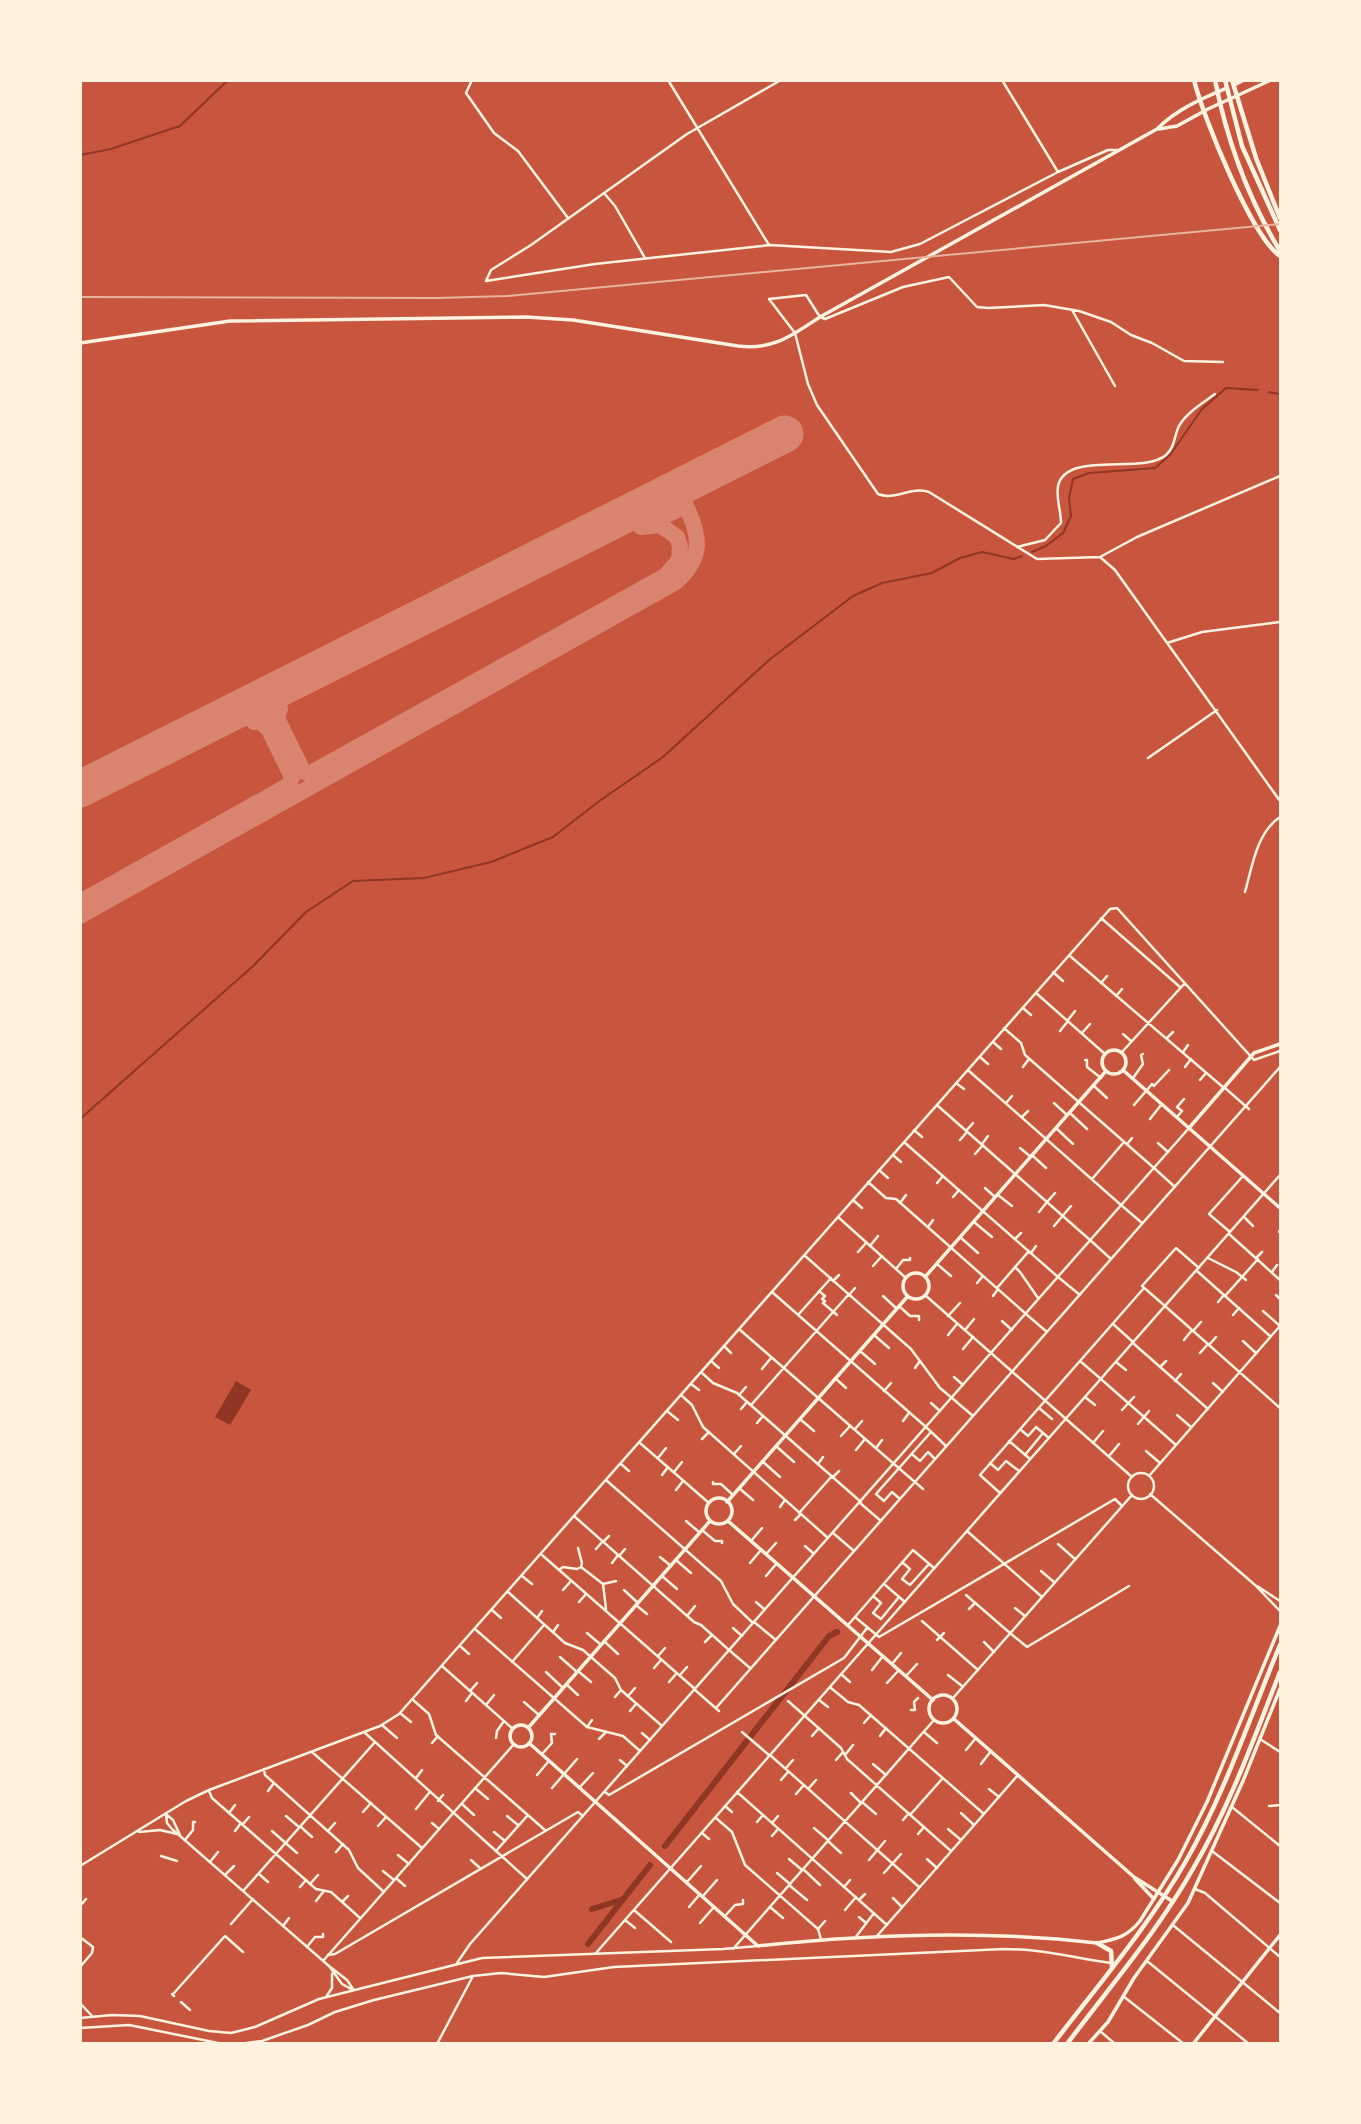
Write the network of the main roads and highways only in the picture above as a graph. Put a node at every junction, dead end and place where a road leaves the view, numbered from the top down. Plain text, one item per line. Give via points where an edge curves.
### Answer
1 (1194, 80) edge
2 (1215, 80) edge
3 (1225, 80) edge
4 (1232, 84) edge
5 (1280, 218) edge
6 (1280, 230) edge
7 (1280, 251) edge
8 (1280, 256) edge
9 (1280, 1645) edge
10 (1280, 1672) edge
11 (1097, 1943) road end
12 (1112, 1971) junction
13 (1053, 2043) edge
14 (1067, 2043) edge

1 - 8 main road via 1247,210
2 - 7 main road via 1241,172
3 - 6 main road via 1242,146
4 - 5 main road
9 - 12 main road via 1205,1826 1160,1903
10 - 14 main road via 1219,1819 1173,1902
11 - 12 main road via 1110,1949
12 - 13 main road

